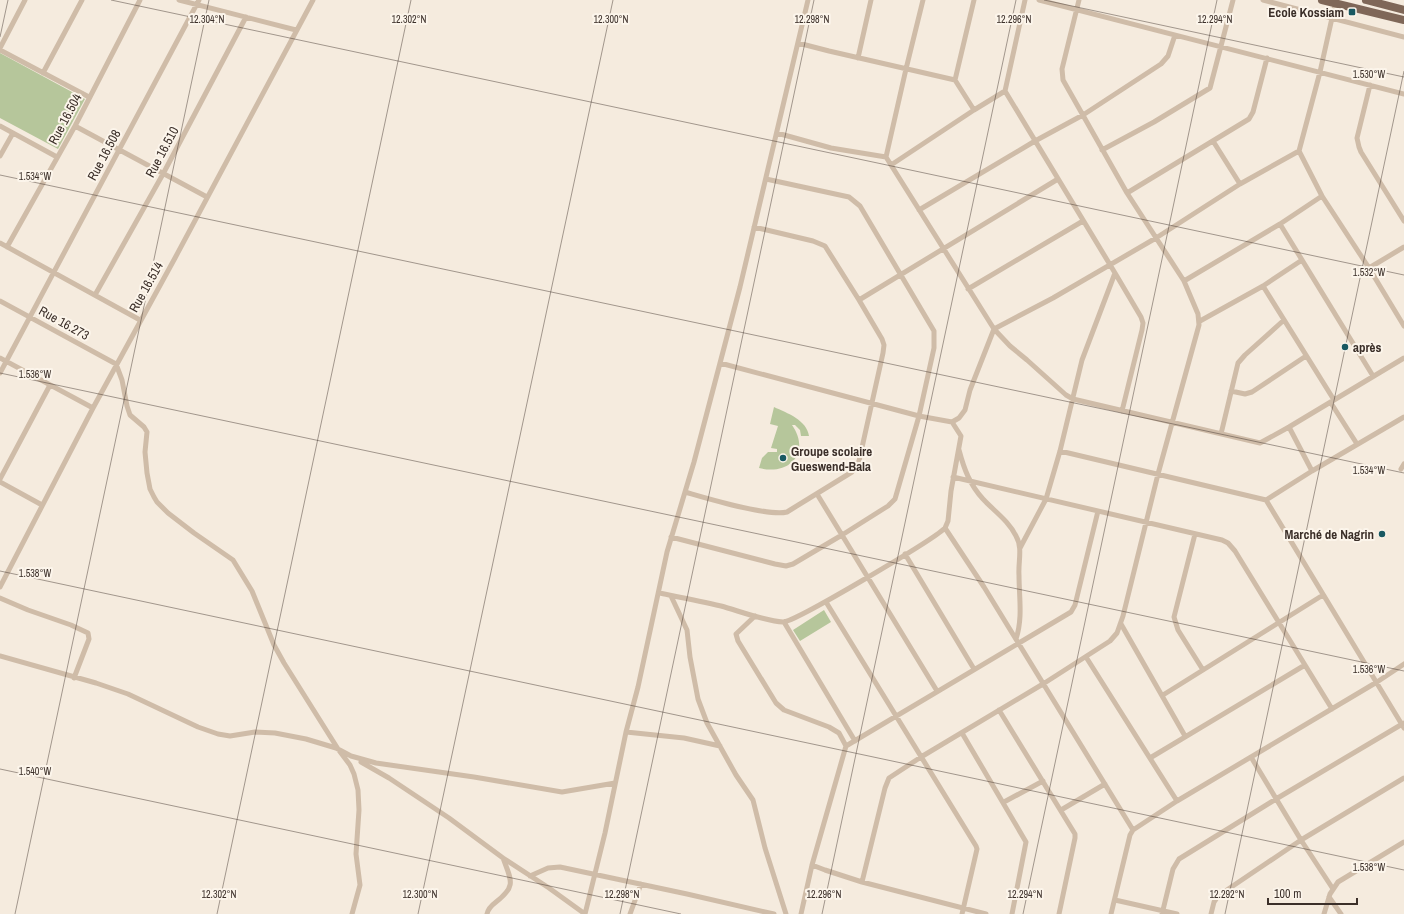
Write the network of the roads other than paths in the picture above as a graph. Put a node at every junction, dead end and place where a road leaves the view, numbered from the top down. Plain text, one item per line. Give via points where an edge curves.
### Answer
1 (25, 0) edge
2 (82, 0) edge
3 (140, 0) edge
4 (179, 0) edge
5 (313, 0) edge
6 (808, 0) edge
7 (871, 0) edge
8 (924, 0) edge
9 (974, 0) edge
10 (1025, 0) edge
11 (1039, 0) edge
12 (1080, 0) edge
13 (1233, 0) edge
14 (1263, 0) edge
15 (1322, 0) edge
16 (1366, 0) edge
17 (1336, 1) edge
18 (198, 2) edge
19 (1077, 10) junction
20 (1404, 10) edge
21 (246, 17) junction
22 (1332, 18) junction
23 (1404, 20) edge
24 (296, 30) junction
25 (1175, 35) junction
26 (1404, 37) edge
27 (798, 43) junction
28 (1221, 46) junction
29 (0, 49) edge
30 (858, 58) junction
31 (1268, 58) junction
32 (906, 69) junction
33 (1320, 72) junction
34 (43, 73) junction
35 (955, 80) junction
36 (1370, 85) junction
37 (1005, 91) junction
38 (1404, 94) edge
39 (90, 97) junction
40 (974, 110) junction
41 (1083, 115) junction
42 (0, 126) edge
43 (75, 126) junction
44 (13, 133) junction
45 (777, 133) junction
46 (1035, 141) junction
47 (1213, 141) junction
48 (119, 150) junction
49 (1102, 150) junction
50 (1299, 151) junction
51 (0, 156) edge
52 (57, 157) junction
53 (886, 157) junction
54 (891, 166) junction
55 (163, 174) junction
56 (766, 179) junction
57 (1058, 179) junction
58 (1240, 184) junction
59 (1126, 193) junction
60 (1322, 196) junction
61 (207, 197) junction
62 (919, 210) junction
63 (1083, 221) junction
64 (1404, 221) edge
65 (1280, 224) junction
66 (754, 227) junction
67 (1156, 238) junction
68 (0, 243) edge
69 (7, 247) junction
70 (1404, 247) edge
71 (943, 249) junction
72 (1302, 260) junction
73 (1109, 264) junction
74 (1369, 268) junction
75 (53, 272) junction
76 (1115, 273) junction
77 (900, 274) junction
78 (1184, 281) junction
79 (1263, 286) junction
80 (968, 289) junction
81 (95, 295) junction
82 (859, 300) junction
83 (0, 301) edge
84 (30, 316) junction
85 (140, 320) junction
86 (1284, 320) junction
87 (1200, 321) junction
88 (1404, 326) edge
89 (994, 329) junction
90 (1306, 356) junction
91 (0, 358) edge
92 (1404, 358) edge
93 (6, 362) junction
94 (720, 363) junction
95 (116, 364) junction
96 (0, 372) edge
97 (1373, 376) junction
98 (50, 385) junction
99 (1231, 391) junction
100 (1073, 400) junction
101 (1332, 401) junction
102 (871, 404) junction
103 (93, 408) junction
104 (1122, 411) junction
105 (919, 416) junction
106 (1404, 417) edge
107 (952, 422) junction
108 (1171, 423) junction
109 (1289, 427) junction
110 (1221, 434) junction
111 (1357, 444) junction
112 (959, 449) junction
113 (1060, 451) junction
114 (1312, 471) junction
115 (1158, 474) junction
116 (953, 477) junction
117 (0, 480) edge
118 (970, 482) junction
119 (685, 492) junction
120 (817, 494) junction
121 (1046, 499) junction
122 (1266, 500) junction
123 (42, 505) junction
124 (1098, 511) junction
125 (1146, 523) junction
126 (945, 528) junction
127 (1195, 534) junction
128 (842, 535) junction
129 (671, 538) junction
130 (1020, 548) junction
131 (905, 554) junction
132 (867, 577) junction
133 (0, 587) edge
134 (658, 592) junction
135 (1323, 595) junction
136 (671, 596) junction
137 (0, 598) edge
138 (826, 602) junction
139 (755, 616) junction
140 (784, 622) junction
141 (1279, 623) junction
142 (1121, 624) junction
143 (1017, 641) junction
144 (0, 656) edge
145 (1086, 657) junction
146 (1404, 664) edge
147 (1305, 665) junction
148 (974, 669) junction
149 (1202, 670) junction
150 (74, 678) junction
151 (1377, 682) junction
152 (1043, 684) junction
153 (937, 691) junction
154 (1163, 695) junction
155 (1332, 709) junction
156 (999, 710) junction
157 (897, 716) junction
158 (1403, 725) edge
159 (626, 732) junction
160 (962, 733) junction
161 (1185, 736) junction
162 (855, 741) junction
163 (720, 746) junction
164 (846, 746) junction
165 (338, 749) junction
166 (351, 756) junction
167 (921, 757) junction
168 (1251, 757) junction
169 (1150, 758) junction
170 (1404, 778) edge
171 (1043, 781) junction
172 (615, 782) junction
173 (1105, 784) junction
174 (1276, 799) junction
175 (1177, 801) junction
176 (1004, 802) junction
177 (1061, 810) junction
178 (1133, 830) junction
179 (1301, 840) junction
180 (1404, 842) edge
181 (503, 858) junction
182 (812, 865) junction
183 (595, 873) junction
184 (530, 876) junction
185 (862, 882) junction
186 (640, 884) junction
187 (1332, 889) junction
188 (1329, 897) junction
189 (1115, 900) junction
190 (963, 911) edge
191 (757, 912) edge
192 (1162, 912) edge
193 (352, 914) edge
194 (486, 914) edge
195 (585, 914) edge
196 (630, 914) edge
197 (774, 914) edge
198 (786, 914) edge
199 (802, 914) edge
200 (986, 914) edge
201 (1012, 914) edge
202 (1059, 914) edge
203 (1111, 914) edge
204 (1177, 914) edge
205 (1211, 914) edge
206 (1324, 914) edge
207 (1341, 914) edge

1 - 29 street
2 - 34 street
3 - 39 street, Rue 16.504
4 - 18 street
5 - 24 street, Rue 16.514
6 - 27 street
7 - 30 street
8 - 32 street
9 - 35 street
10 - 37 street
11 - 19 street
12 - 19 street
13 - 28 street
14 - 22 street
15 - 17 main road
16 - 20 main road
17 - 22 street
17 - 23 main road
18 - 21 street
18 - 48 street, Rue 16.508
19 - 25 street
19 - 41 street via 1062,73 1063,80
21 - 24 street
21 - 55 street, Rue 16.510
22 - 26 street
22 - 33 street
24 - 61 street, Rue 16.514
25 - 28 street
25 - 41 street via 1168,56 1161,64
27 - 30 street
27 - 45 street
28 - 31 street
28 - 49 street via 1209,90
29 - 34 street
30 - 32 street
31 - 33 street
31 - 47 street via 1252,115
32 - 35 street
32 - 53 street
33 - 36 street
33 - 50 street
34 - 39 street
35 - 40 street
36 - 38 street
36 - 64 street via 1357,142
37 - 40 street
37 - 46 street
39 - 43 street, Rue 16.504
40 - 54 street
41 - 46 street
41 - 49 street
42 - 44 street
43 - 48 street
43 - 52 street, Rue 16.504
44 - 51 street
44 - 52 street
45 - 53 street via 831,148
45 - 56 street
46 - 57 street
46 - 62 street
47 - 58 street
47 - 59 street
48 - 55 street
48 - 75 street, Rue 16.508
49 - 59 street
50 - 58 street
50 - 60 street
52 - 69 street, Rue 16.504
53 - 54 street
54 - 62 street
55 - 61 street
55 - 81 street, Rue 16.510
56 - 66 street
56 - 77 street via 849,197 860,206
57 - 63 street
57 - 71 street
58 - 67 street
59 - 67 street
60 - 65 street
60 - 74 street
61 - 85 street, Rue 16.514
62 - 71 street
63 - 73 street
63 - 80 street
65 - 72 street
65 - 78 street
66 - 82 street via 823,244
66 - 94 street
67 - 73 street
67 - 78 street
68 - 69 street
69 - 75 street
70 - 74 street
71 - 77 street
71 - 80 street
72 - 79 street
72 - 97 street
73 - 76 street
73 - 89 street via 1053,298
74 - 88 street
75 - 81 street
75 - 84 street, Rue 16.508
76 - 100 street via 1082,360
76 - 104 street via 1143,323
77 - 82 street
77 - 105 street via 935,335
78 - 87 street
79 - 86 street
79 - 87 street
80 - 89 street
81 - 85 street
82 - 102 street via 884,345
83 - 84 street, Rue 16.273
84 - 93 street, Rue 16.508
84 - 95 street, Rue 16.273
85 - 95 street, Rue 16.514
86 - 90 street
86 - 99 street via 1240,360
87 - 108 street
89 - 100 street via 1053,385
89 - 107 street via 965,410
90 - 99 street via 1250,393
90 - 101 street
91 - 93 street
92 - 97 street
93 - 96 street, Rue 16.508
93 - 98 street
94 - 102 street
94 - 119 street
95 - 103 street, Rue 16.514
95 - 165 street via 130,415 147,432 147,473 154,497 168,513 233,560 252,591 274,645
97 - 101 street
98 - 103 street
98 - 117 street
99 - 110 street
100 - 104 street
100 - 113 street
101 - 109 street
101 - 111 street
102 - 105 street
102 - 120 street via 856,466 852,472
103 - 123 street, Rue 16.514
104 - 108 street
105 - 107 street
105 - 128 street via 895,499
106 - 111 street
107 - 112 street via 960,434
108 - 110 street
108 - 115 street
109 - 110 street via 1260,443
109 - 114 street
111 - 114 street
112 - 116 street
112 - 118 street
113 - 115 street
113 - 121 street
114 - 122 street
115 - 122 street
115 - 125 street
116 - 118 street
116 - 126 street
117 - 123 street
118 - 121 street
118 - 130 street via 1011,527
119 - 120 street via 778,514 787,512
119 - 129 street
120 - 128 street
121 - 124 street
121 - 130 street
122 - 135 street
123 - 133 street, Rue 16.514
124 - 125 street
124 - 143 street via 1073,609 1065,616
125 - 127 street
125 - 142 street
126 - 131 street
126 - 143 street
127 - 141 street via 1222,540 1230,545
127 - 149 street via 1174,617 1178,630
128 - 129 street via 786,566
128 - 132 street
129 - 134 street
130 - 143 street via 1020,624
131 - 132 street
131 - 148 street
132 - 138 street
132 - 153 street
134 - 136 street
134 - 159 street
135 - 141 street
135 - 151 street
136 - 139 street
136 - 163 street via 688,630 698,698 707,724
137 - 150 street via 88,633 89,639
138 - 140 street
138 - 157 street
139 - 140 street
139 - 164 street via 736,634 776,703 784,710 839,733
140 - 162 street
141 - 147 street
141 - 149 street
142 - 145 street via 1113,638
142 - 154 street
143 - 148 street
143 - 152 street
144 - 150 street
145 - 152 street
145 - 169 street
146 - 151 street
147 - 155 street
147 - 161 street
148 - 153 street
149 - 154 street
150 - 165 street via 128,694 218,734 230,736 266,732 306,739
151 - 155 street
151 - 158 street
152 - 156 street
152 - 173 street
153 - 157 street
154 - 161 street
155 - 168 street
156 - 160 street
156 - 171 street
157 - 162 street
157 - 167 street
158 - 174 street
159 - 163 street via 684,738
159 - 172 street
160 - 167 street
160 - 176 street
161 - 169 street
162 - 164 street
163 - 198 street via 753,800
164 - 182 street
165 - 166 street
165 - 193 street via 350,765 358,790 356,854 360,885
166 - 172 street via 376,763 562,792
166 - 181 street via 449,818
167 - 185 street via 887,780
167 - 190 street via 977,847
168 - 174 street
168 - 175 street
169 - 175 street
170 - 179 street
171 - 176 street
171 - 177 street
172 - 183 street
173 - 177 street
173 - 178 street
174 - 179 street
174 - 192 street via 1179,859 1173,869
175 - 178 street
176 - 201 street via 1027,844
177 - 202 street via 1075,838
178 - 189 street
179 - 187 street
179 - 205 street via 1218,896
180 - 187 street via 1340,880
181 - 184 street
181 - 194 street via 511,883 508,892 492,904
182 - 185 street
182 - 199 street
183 - 184 street via 556,866 545,868
183 - 186 street
183 - 195 street
184 - 195 street
185 - 190 street
186 - 191 street
186 - 196 street
187 - 188 street
188 - 206 street
188 - 207 street
189 - 192 street
189 - 203 street
190 - 200 street
191 - 197 street
192 - 204 street

